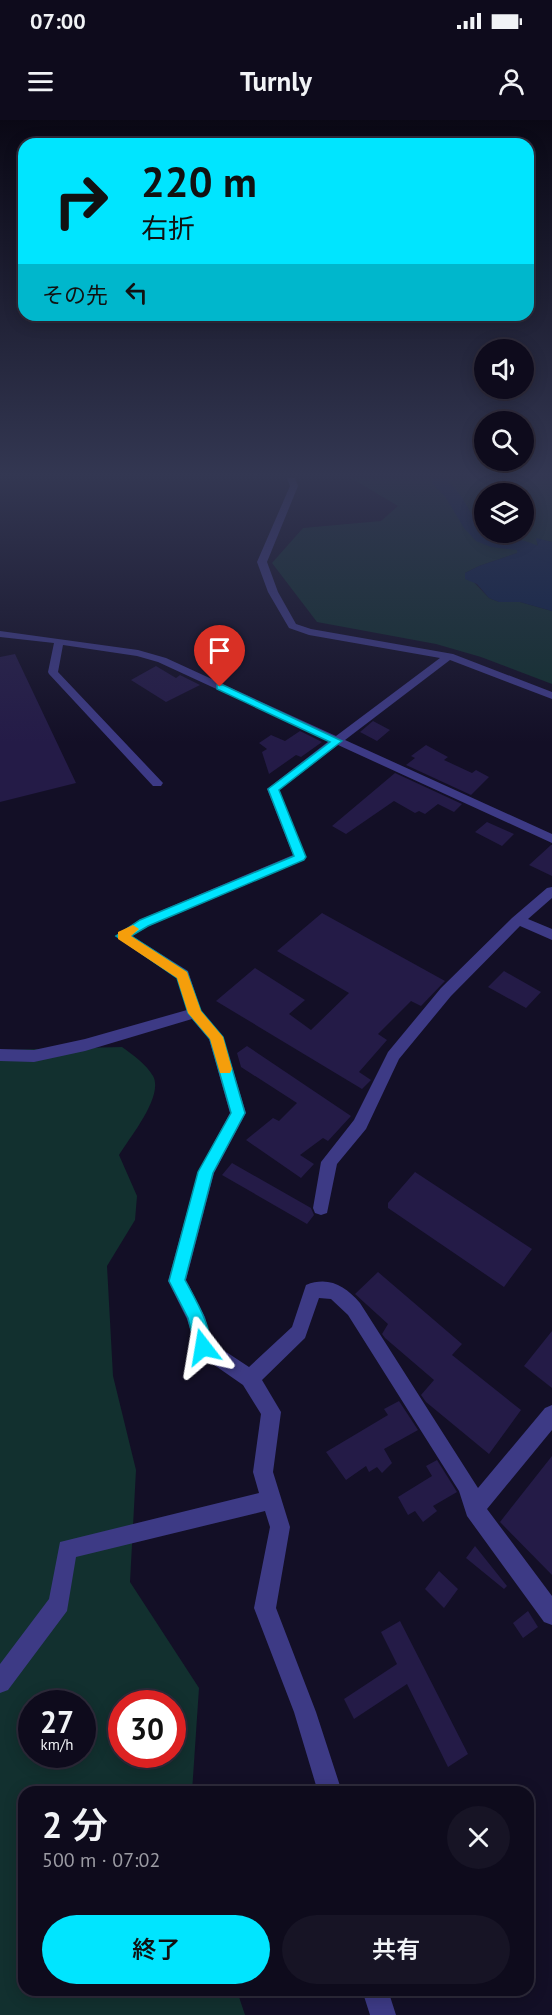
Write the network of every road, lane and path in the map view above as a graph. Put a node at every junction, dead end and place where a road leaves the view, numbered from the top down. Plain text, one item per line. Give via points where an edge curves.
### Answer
1 (264, 566) edge
2 (0, 634) edge
3 (59, 641) junction
4 (449, 656) junction
5 (552, 696) edge
6 (337, 741) junction
7 (157, 783) dead end
8 (552, 839) edge
9 (552, 891) edge
10 (517, 921) junction
11 (552, 935) edge
12 (195, 1013) junction
13 (0, 1055) edge
14 (321, 1208) dead end
15 (250, 1379) junction
16 (552, 1415) edge
17 (270, 1500) junction
18 (474, 1509) junction
19 (552, 1614) edge
20 (0, 1682) edge
21 (328, 1786) edge
22 (377, 1996) edge
23 (382, 2015) edge

1 - 4 street via 292,626
2 - 3 street
3 - 6 street via 138,652 162,660
3 - 7 street via 53,672
4 - 5 street
4 - 6 street
6 - 8 street
6 - 12 street via 273,789 300,857 122,936 183,975
9 - 10 street
10 - 11 street
10 - 14 street via 446,992 393,1056 360,1124 329,1162
12 - 13 street via 34,1056
12 - 15 street via 216,1037 238,1113 206,1172 177,1281 196,1317 203,1347
15 - 17 street via 271,1412 263,1472
15 - 18 street via 299,1332 312,1291 328,1288 341,1294 468,1488
16 - 18 street
17 - 20 street via 67,1549 59,1603
17 - 21 street via 280,1527 265,1608
18 - 19 street
22 - 23 street

